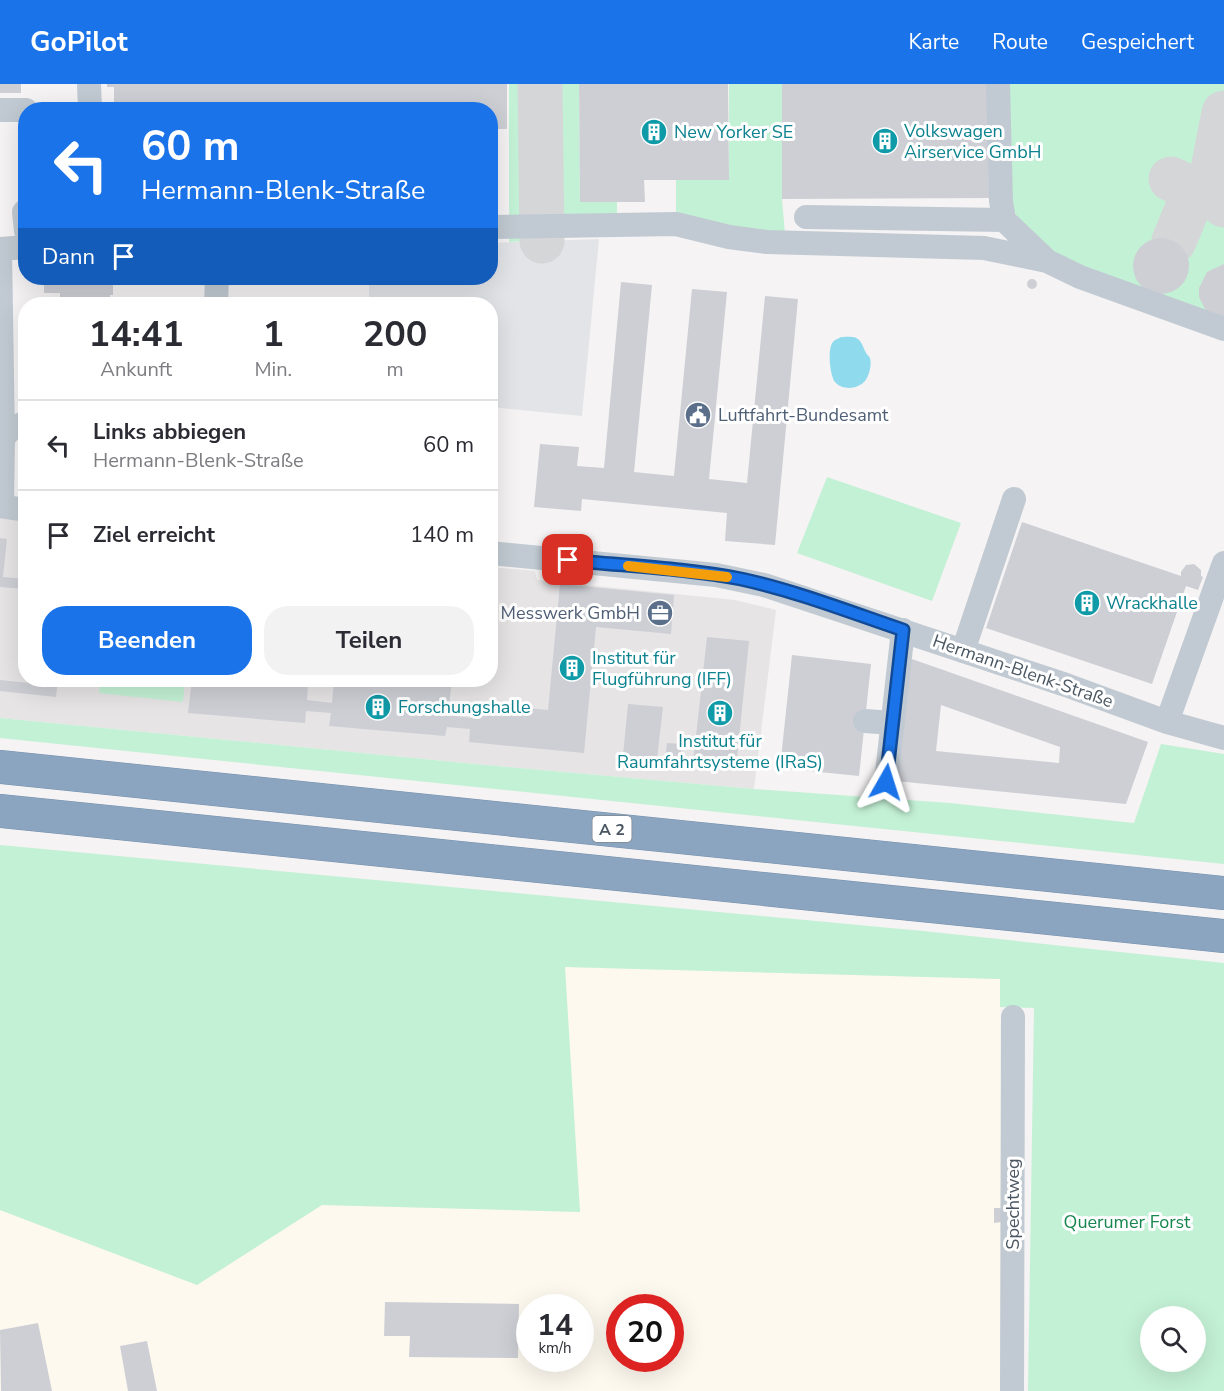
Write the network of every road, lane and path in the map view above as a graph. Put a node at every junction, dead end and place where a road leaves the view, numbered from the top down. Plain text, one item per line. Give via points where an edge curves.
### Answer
1 (89, 84) edge
2 (998, 84) edge
3 (90, 102) edge
4 (0, 110) edge
5 (18, 110) edge
6 (806, 217) dead end
7 (1004, 220) junction
8 (498, 227) edge
9 (18, 248) edge
10 (0, 249) edge
11 (1047, 261) junction
12 (1224, 329) edge
13 (18, 426) edge
14 (3, 438) junction
15 (1014, 500) dead end
16 (9, 507) edge
17 (498, 554) edge
18 (1224, 563) edge
19 (903, 630) junction
20 (963, 651) junction
21 (865, 721) dead end
22 (1167, 722) junction
23 (893, 723) junction
24 (1224, 738) edge
25 (0, 767) edge
26 (886, 782) dead end
27 (0, 811) edge
28 (1224, 892) edge
29 (1224, 936) edge
30 (1013, 1017) dead end
31 (1012, 1391) edge

1 - 3 street
2 - 7 street via 1000,201
4 - 5 street
6 - 7 street
7 - 11 street
8 - 11 street via 676,224 767,242 984,248
9 - 10 street
10 - 14 street
11 - 12 street via 1080,277
13 - 14 street
14 - 16 street
15 - 20 street
17 - 19 street, Hermann-Blenk-Straße via 740,579
18 - 22 street
19 - 20 street, Hermann-Blenk-Straße
19 - 23 street
20 - 22 street, Hermann-Blenk-Straße
21 - 23 street
22 - 24 street, Hermann-Blenk-Straße
23 - 26 street
25 - 28 highway, A 2
27 - 29 highway
30 - 31 street, Spechtweg

